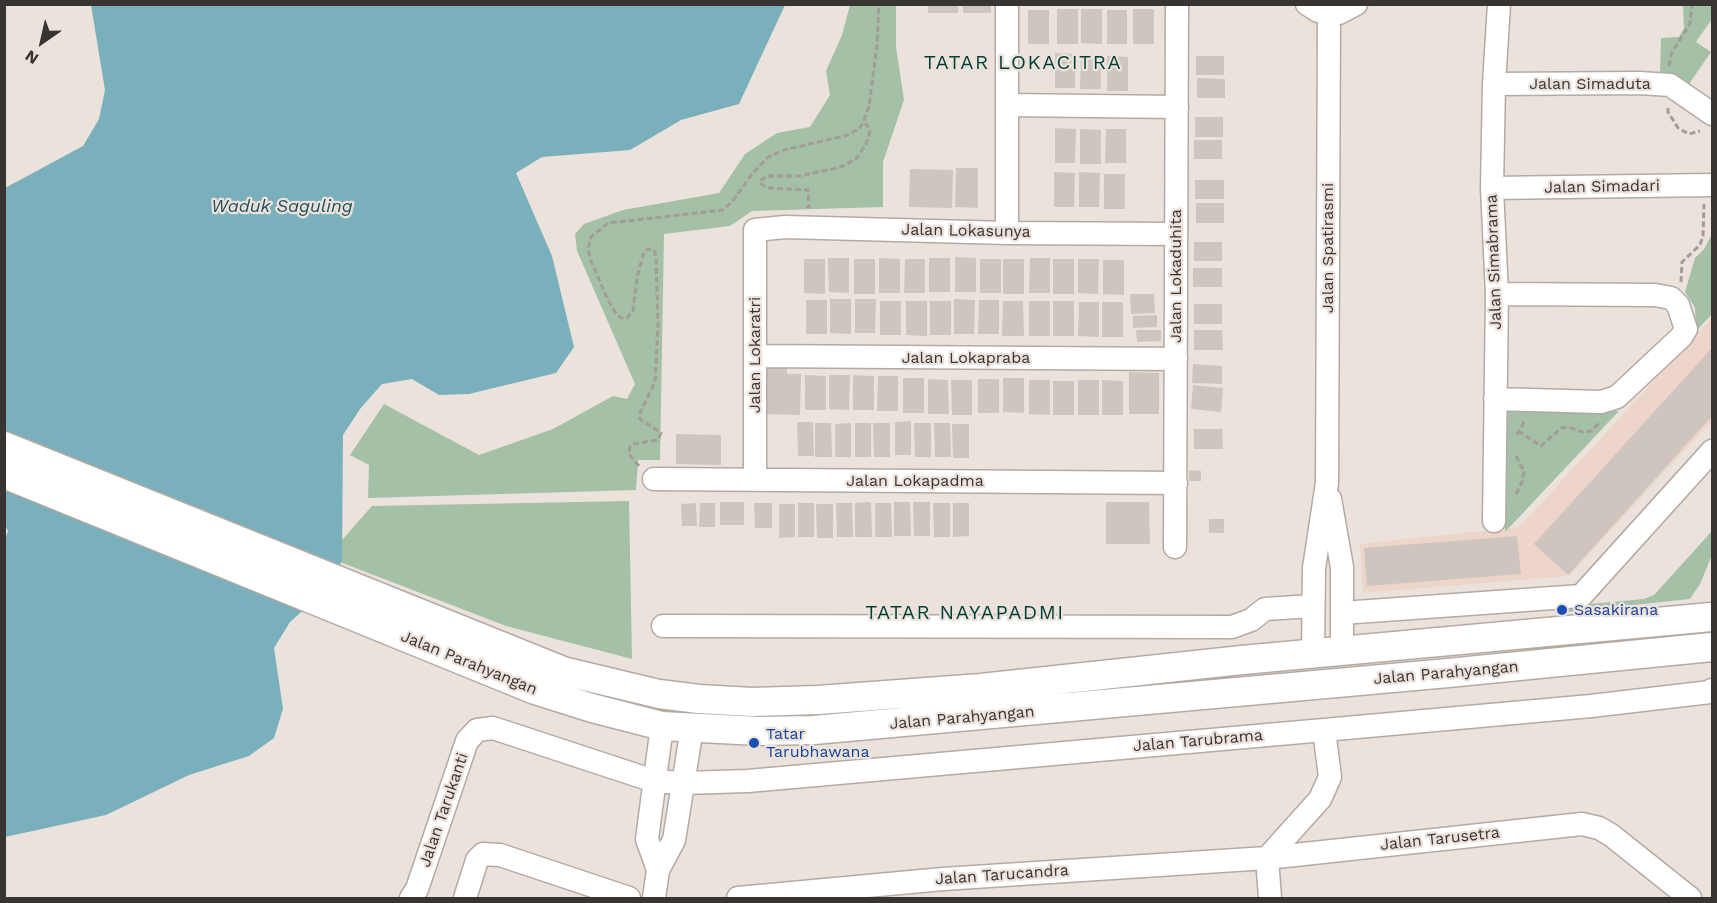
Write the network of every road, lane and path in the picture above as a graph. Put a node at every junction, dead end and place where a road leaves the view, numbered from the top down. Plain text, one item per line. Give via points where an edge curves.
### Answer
1 (879, 4) edge
2 (1007, 4) edge
3 (1177, 4) edge
4 (1307, 4) edge
5 (1356, 4) edge
6 (1499, 4) edge
7 (1329, 14) junction
8 (1494, 84) junction
9 (1007, 105) junction
10 (1177, 107) junction
11 (1713, 114) edge
12 (863, 123) junction
13 (1709, 185) edge
14 (1492, 188) junction
15 (785, 226) junction
16 (755, 230) joint
17 (1007, 232) junction
18 (1176, 234) junction
19 (1497, 294) junction
20 (1671, 298) junction
21 (755, 356) junction
22 (1176, 359) junction
23 (1495, 399) junction
24 (1542, 400) junction
25 (1609, 400) junction
26 (1518, 431) junction
27 (1515, 442) dead end
28 (4, 446) edge
29 (1515, 450) dead end
30 (1713, 452) edge
31 (4, 474) edge
32 (654, 479) joint
33 (755, 480) junction
34 (1176, 483) junction
35 (1327, 483) junction
36 (1494, 514) joint
37 (1175, 548) dead end
38 (1518, 602) junction
39 (1312, 606) junction
40 (1342, 613) junction
41 (1712, 618) edge
42 (663, 626) dead end
43 (1521, 635) junction
44 (1713, 648) edge
45 (1342, 651) junction
46 (1313, 654) junction
47 (515, 667) junction
48 (981, 688) junction
49 (1713, 690) edge
50 (985, 716) junction
51 (662, 726) junction
52 (692, 728) junction
53 (1324, 730) junction
54 (654, 782) junction
55 (683, 783) junction
56 (1267, 858) junction
57 (658, 870) junction
58 (944, 889) edge
59 (411, 898) edge
60 (465, 898) edge
61 (629, 898) edge
62 (654, 898) edge
63 (738, 898) edge
64 (1270, 898) edge
65 (1690, 898) edge

1 - 12 path via 869,106
2 - 9 street
3 - 10 street, Jalan Lokaduhita
4 - 7 street
5 - 7 street
6 - 8 street, Jalan Simabrama
7 - 35 street, Jalan Spatirasmi
8 - 11 street, Jalan Simaduta via 1670,85
8 - 14 street, Jalan Simabrama
9 - 10 street
9 - 17 street
10 - 18 street, Jalan Lokaduhita
12 - 15 path via 870,131 866,144 857,158 841,167 761,179 761,184 768,188 808,190 808,207 787,208
12 - 32 path via 853,133 795,146 768,157 723,210 608,223 591,237 591,261 607,298 621,318 631,315 643,255 647,249 654,250 657,257 654,382 639,416 661,433 658,440 633,444 629,452 632,460
13 - 14 street, Jalan Simadari
13 - 20 path via 1700,245 1682,262 1679,290
14 - 19 street, Jalan Simabrama
15 - 16 street, Jalan Lokasunya
15 - 17 street, Jalan Lokasunya
16 - 21 street, Jalan Lokaratri
17 - 18 street, Jalan Lokasunya
18 - 22 street, Jalan Lokaduhita
19 - 20 street
19 - 23 street, Jalan Simabrama
20 - 25 street via 1678,305 1686,328 1681,337 1630,388
21 - 22 street, Jalan Lokapraba
21 - 33 street, Jalan Lokaratri
22 - 34 street, Jalan Lokaduhita
23 - 24 street
23 - 36 street, Jalan Simabrama
24 - 25 street
24 - 26 path
25 - 26 path via 1598,425 1591,431 1561,428 1541,446
26 - 27 path
28 - 47 main road, Jalan Parahyangan
29 - 36 path via 1524,471 1522,482
30 - 38 street via 1581,596
31 - 47 main road, Jalan Parahyangan
32 - 33 street, Jalan Lokapadma
33 - 34 street, Jalan Lokapadma
34 - 37 street, Jalan Lokaduhita
35 - 39 street, Jalan Spatirasmi
35 - 40 street, Jalan Spatirasmi via 1342,567
38 - 40 street
38 - 43 street
39 - 42 street via 1266,609 1232,627
39 - 46 street, Jalan Spatirasmi
40 - 45 street, Jalan Spatirasmi
41 - 43 main road, Jalan Parahyangan
43 - 45 main road, Jalan Parahyangan
44 - 50 main road, Jalan Parahyangan
45 - 46 main road, Jalan Parahyangan
46 - 48 main road, Jalan Parahyangan
47 - 48 main road, Jalan Parahyangan via 563,671 659,694 752,702
47 - 51 main road, Jalan Parahyangan via 571,701
48 - 50 main road
49 - 53 street, Jalan Tarubrama via 1591,706
50 - 52 main road, Jalan Parahyangan via 814,730
51 - 52 main road, Jalan Parahyangan
51 - 54 street
52 - 55 street
53 - 55 street, Jalan Tarubrama via 748,781
53 - 56 street via 1330,777 1320,799
54 - 55 street, Jalan Tarubrama
54 - 57 street via 647,839
54 - 59 street, Jalan Tarukanti via 494,728 477,730 467,741
55 - 57 street via 674,840
56 - 58 street, Jalan Tarucandra
56 - 64 street
56 - 65 street, Jalan Tarusetra via 1582,824 1611,835
57 - 62 street
58 - 63 street, Jalan Tarucandra
60 - 61 street via 477,860 483,854 500,855

